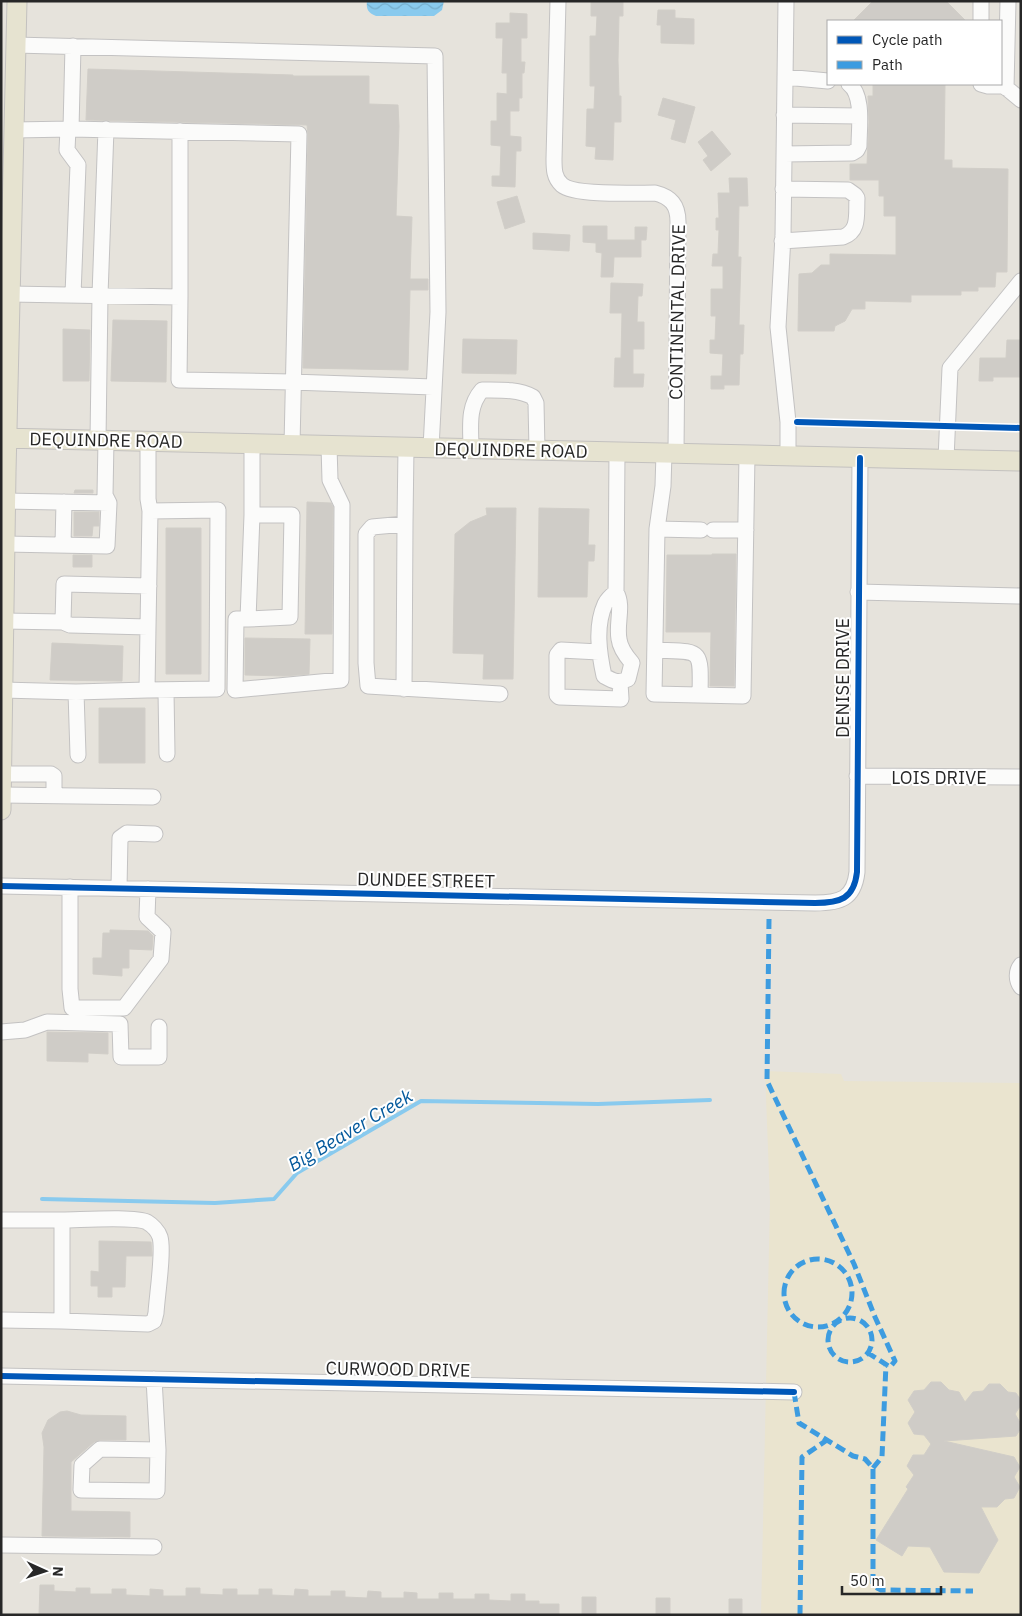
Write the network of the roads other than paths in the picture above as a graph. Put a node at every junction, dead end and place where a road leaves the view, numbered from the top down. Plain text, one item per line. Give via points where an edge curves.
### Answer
1 (17, 1) edge
2 (558, 1) edge
3 (786, 1) edge
4 (981, 1) edge
5 (1008, 1) edge
6 (981, 20) edge
7 (15, 45) junction
8 (72, 46) junction
9 (785, 77) junction
10 (827, 81) edge
11 (850, 85) edge
12 (987, 85) edge
13 (1006, 88) junction
14 (1021, 100) edge
15 (784, 115) junction
16 (859, 116) junction
17 (69, 129) junction
18 (106, 129) junction
19 (14, 130) junction
20 (180, 131) junction
21 (784, 154) junction
22 (783, 190) junction
23 (782, 241) junction
24 (1021, 280) edge
25 (10, 294) junction
26 (73, 295) junction
27 (100, 295) junction
28 (180, 296) junction
29 (5, 342) edge
30 (292, 382) junction
31 (433, 387) junction
32 (4, 438) edge
33 (102, 440) junction
34 (148, 441) junction
35 (252, 444) junction
36 (292, 445) junction
37 (329, 446) junction
38 (406, 447) junction
39 (431, 448) junction
40 (472, 449) junction
41 (537, 450) junction
42 (617, 452) junction
43 (670, 453) junction
44 (747, 455) junction
45 (788, 456) junction
46 (860, 458) junction
47 (946, 459) junction
48 (1021, 461) edge
49 (6, 501) junction
50 (64, 502) junction
51 (109, 503) junction
52 (150, 511) junction
53 (252, 515) junction
54 (405, 524) junction
55 (657, 529) junction
56 (746, 530) junction
57 (3, 542) edge
58 (63, 545) junction
59 (149, 586) junction
60 (616, 592) junction
61 (858, 592) junction
62 (1021, 596) edge
63 (248, 619) junction
64 (3, 621) junction
65 (63, 622) junction
66 (148, 627) junction
67 (655, 650) junction
68 (599, 652) junction
69 (620, 683) junction
70 (404, 689) junction
71 (3, 690) junction
72 (147, 690) junction
73 (166, 691) junction
74 (76, 692) junction
75 (500, 694) dead end
76 (700, 695) junction
77 (167, 754) dead end
78 (78, 755) dead end
79 (2, 774) edge
80 (857, 776) junction
81 (1021, 777) edge
82 (2, 795) edge
83 (54, 795) junction
84 (153, 796) dead end
85 (1, 810) edge
86 (156, 834) dead end
87 (1, 886) edge
88 (70, 887) junction
89 (120, 888) junction
90 (148, 889) junction
91 (848, 896) joint
92 (1021, 965) edge
93 (1021, 987) edge
94 (159, 1027) dead end
95 (1, 1032) edge
96 (1, 1220) edge
97 (62, 1220) junction
98 (1, 1320) edge
99 (62, 1321) junction
100 (1, 1376) edge
101 (154, 1379) junction
102 (794, 1392) dead end
103 (158, 1450) junction
104 (1, 1545) edge
105 (154, 1547) dead end

1 - 7 main road
2 - 43 street, CONTINENTAL DRIVE via 554,159 558,181 579,192 664,195 677,209
3 - 9 street
4 - 6 street
5 - 13 street
7 - 8 street
7 - 19 main road
8 - 17 street
8 - 31 street via 435,56 438,312
9 - 10 street
9 - 15 street
11 - 16 street via 859,98
12 - 13 street
13 - 14 street
15 - 16 street
15 - 21 street
16 - 21 street via 859,146 852,153
17 - 18 street
17 - 19 street
17 - 26 street via 67,150 78,165
18 - 20 street
18 - 27 street
19 - 25 main road
20 - 28 street
20 - 30 street via 299,134
21 - 22 street
22 - 23 street
22 - 23 street via 848,190 857,198 855,228 850,235
23 - 45 street via 778,327 788,422
24 - 47 street via 950,368
25 - 26 street
25 - 29 main road
26 - 27 street
27 - 28 street
27 - 33 street
28 - 30 street via 179,380
29 - 32 main road
30 - 31 street
30 - 36 street
31 - 39 street
32 - 33 main road, DEQUINDRE ROAD
32 - 49 main road
33 - 34 main road, DEQUINDRE ROAD
33 - 51 street via 105,495
34 - 35 main road, DEQUINDRE ROAD
34 - 52 street
35 - 36 main road, DEQUINDRE ROAD
35 - 53 street
36 - 37 main road, DEQUINDRE ROAD
37 - 38 main road, DEQUINDRE ROAD
37 - 63 street via 330,480 342,505 341,680 235,690 236,619
38 - 39 main road, DEQUINDRE ROAD
38 - 54 street
39 - 40 main road, DEQUINDRE ROAD
40 - 41 main road, DEQUINDRE ROAD
40 - 41 street via 471,410 476,397 482,390 505,390 525,392 534,397
41 - 42 main road, DEQUINDRE ROAD
42 - 43 main road, DEQUINDRE ROAD
42 - 60 street
43 - 44 main road, DEQUINDRE ROAD
43 - 55 street
44 - 45 main road, DEQUINDRE ROAD
44 - 56 street
45 - 46 main road, DEQUINDRE ROAD
46 - 47 main road, DEQUINDRE ROAD
46 - 61 street, DENISE DRIVE
47 - 48 main road, DEQUINDRE ROAD
49 - 50 street
49 - 57 main road
50 - 51 street
50 - 58 street
51 - 58 street via 107,546
52 - 59 street
52 - 73 street via 218,510 217,689
53 - 63 street
53 - 63 street via 292,515 290,617
54 - 70 street
54 - 70 street via 372,527 366,534 368,686
55 - 56 street
55 - 67 street
56 - 76 street via 743,696
57 - 58 street
57 - 64 main road
59 - 65 street via 64,584
59 - 66 street
60 - 68 street via 605,603
60 - 69 street via 620,598 618,638 632,664 628,679
61 - 62 street
61 - 80 street, DENISE DRIVE
64 - 65 street
64 - 71 main road
65 - 66 street via 70,625
66 - 72 street
67 - 76 street via 697,655
67 - 76 street via 654,694
68 - 69 street via 604,676
68 - 69 street via 561,650 557,655 557,695 621,699
70 - 75 street
71 - 74 street
71 - 79 main road
72 - 73 street
72 - 74 street
73 - 77 street
74 - 78 street
79 - 82 main road
79 - 83 street via 51,774 55,780
80 - 81 street, LOIS DRIVE
80 - 91 street, DENISE DRIVE via 857,872 856,882
82 - 83 street
82 - 85 main road
83 - 84 street
86 - 89 street via 127,834 120,838
87 - 88 street, DUNDEE STREET
88 - 89 street, DUNDEE STREET
88 - 90 street via 72,1008 124,1008 162,958 164,932 147,917
89 - 90 street, DUNDEE STREET
90 - 91 street, DUNDEE STREET via 815,903
92 - 93 street via 1017,969
94 - 95 street via 159,1058 120,1057 120,1024 47,1022 25,1030
96 - 97 street
97 - 99 street
97 - 99 street via 146,1222 160,1237 160,1262 154,1321 148,1324
98 - 99 street
100 - 101 street, CURWOOD DRIVE
101 - 102 street, CURWOOD DRIVE
101 - 103 street
103 - 103 street via 158,1491 80,1490 82,1464 100,1449
104 - 105 street

